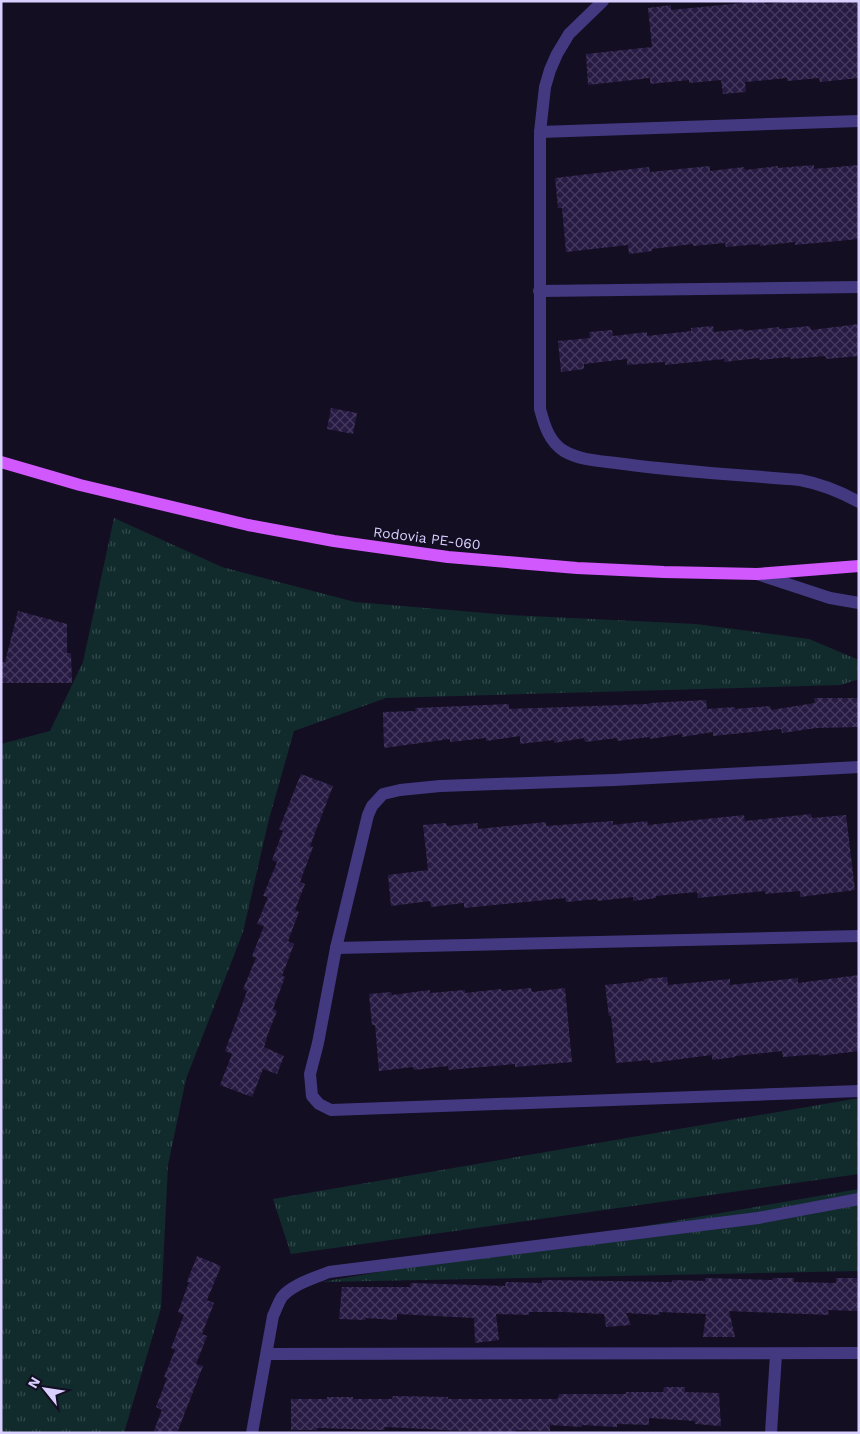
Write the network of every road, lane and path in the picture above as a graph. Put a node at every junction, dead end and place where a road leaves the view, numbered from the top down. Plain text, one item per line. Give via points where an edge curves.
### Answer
1 (603, 1) edge
2 (859, 121) edge
3 (540, 132) junction
4 (859, 287) edge
5 (539, 291) junction
6 (1, 462) edge
7 (859, 502) edge
8 (859, 566) edge
9 (757, 574) junction
10 (859, 603) edge
11 (859, 768) edge
12 (859, 936) edge
13 (336, 948) junction
14 (859, 1091) edge
15 (859, 1199) edge
16 (859, 1353) edge
17 (267, 1354) junction
18 (776, 1354) junction
19 (252, 1433) edge
20 (771, 1433) edge

1 - 3 street via 569,34 557,54 545,87
2 - 3 street
3 - 5 street
4 - 5 street
5 - 7 street via 540,409 548,433 562,450 592,460 800,480 820,484
6 - 9 main road, Rodovia PE-060 via 80,485 248,525 334,541 448,557 577,568
8 - 9 main road, Rodovia PE-060
9 - 10 street via 830,598
11 - 13 street via 440,786 388,792 375,801 368,815
12 - 13 street
13 - 14 street via 310,1074 312,1096 319,1104 332,1110
15 - 17 street via 758,1218 328,1272 287,1292 282,1298 273,1316
16 - 18 street
17 - 18 street
17 - 19 street
18 - 20 street

